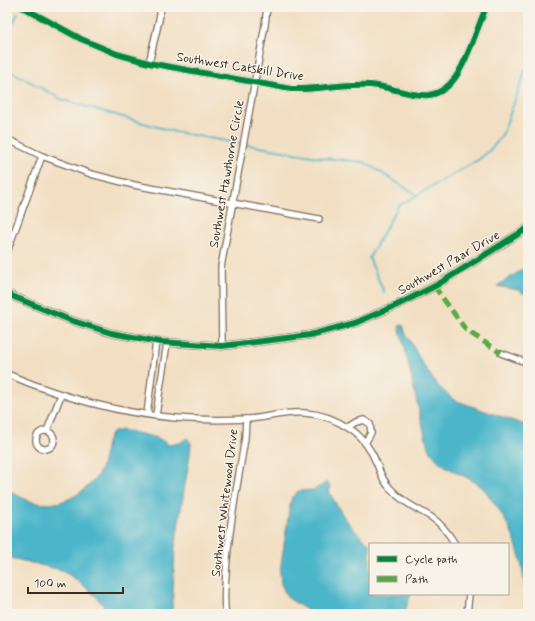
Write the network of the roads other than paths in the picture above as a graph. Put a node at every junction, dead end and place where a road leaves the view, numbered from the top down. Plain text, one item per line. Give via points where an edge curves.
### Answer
1 (22, 7) edge
2 (161, 7) edge
3 (267, 7) edge
4 (486, 7) edge
5 (149, 63) junction
6 (255, 83) junction
7 (7, 139) edge
8 (42, 156) junction
9 (232, 204) junction
10 (319, 219) dead end
11 (528, 228) edge
12 (7, 252) edge
13 (7, 294) edge
14 (156, 341) junction
15 (167, 343) junction
16 (222, 346) junction
17 (501, 353) dead end
18 (528, 363) edge
19 (7, 374) edge
20 (61, 395) junction
21 (147, 414) junction
22 (156, 415) junction
23 (246, 419) junction
24 (348, 427) junction
25 (47, 432) dead end
26 (365, 443) junction
27 (455, 543) edge
28 (469, 595) edge
29 (226, 614) edge
30 (468, 614) edge

1 - 5 street, Southwest Catskill Drive via 117,54
2 - 5 street
3 - 6 street, Southwest Hawthorne Circle
4 - 6 street, Southwest Catskill Drive via 461,69 449,85 439,92 429,95 416,94 382,85 362,84 291,89
5 - 6 street, Southwest Catskill Drive
6 - 9 street, Southwest Hawthorne Circle
7 - 8 street
8 - 9 street via 91,174 134,185
8 - 12 street
9 - 10 street
9 - 16 street, Southwest Hawthorne Circle via 221,267
11 - 16 street, Southwest Paar Drive via 437,285 355,323 310,335
13 - 14 street, Southwest Paar Drive via 70,320 111,333
14 - 15 street, Southwest Paar Drive
14 - 21 street
15 - 16 street, Southwest Paar Drive
15 - 22 street
17 - 18 street
19 - 20 street
20 - 21 street via 114,409
20 - 25 street
21 - 22 street
22 - 23 street via 220,420
23 - 24 street via 304,412 330,418
23 - 29 street, Southwest Whitewood Drive via 227,556
24 - 26 street
24 - 26 street via 364,420 370,424 371,433
26 - 27 street via 389,488 403,501 443,527
28 - 30 street

